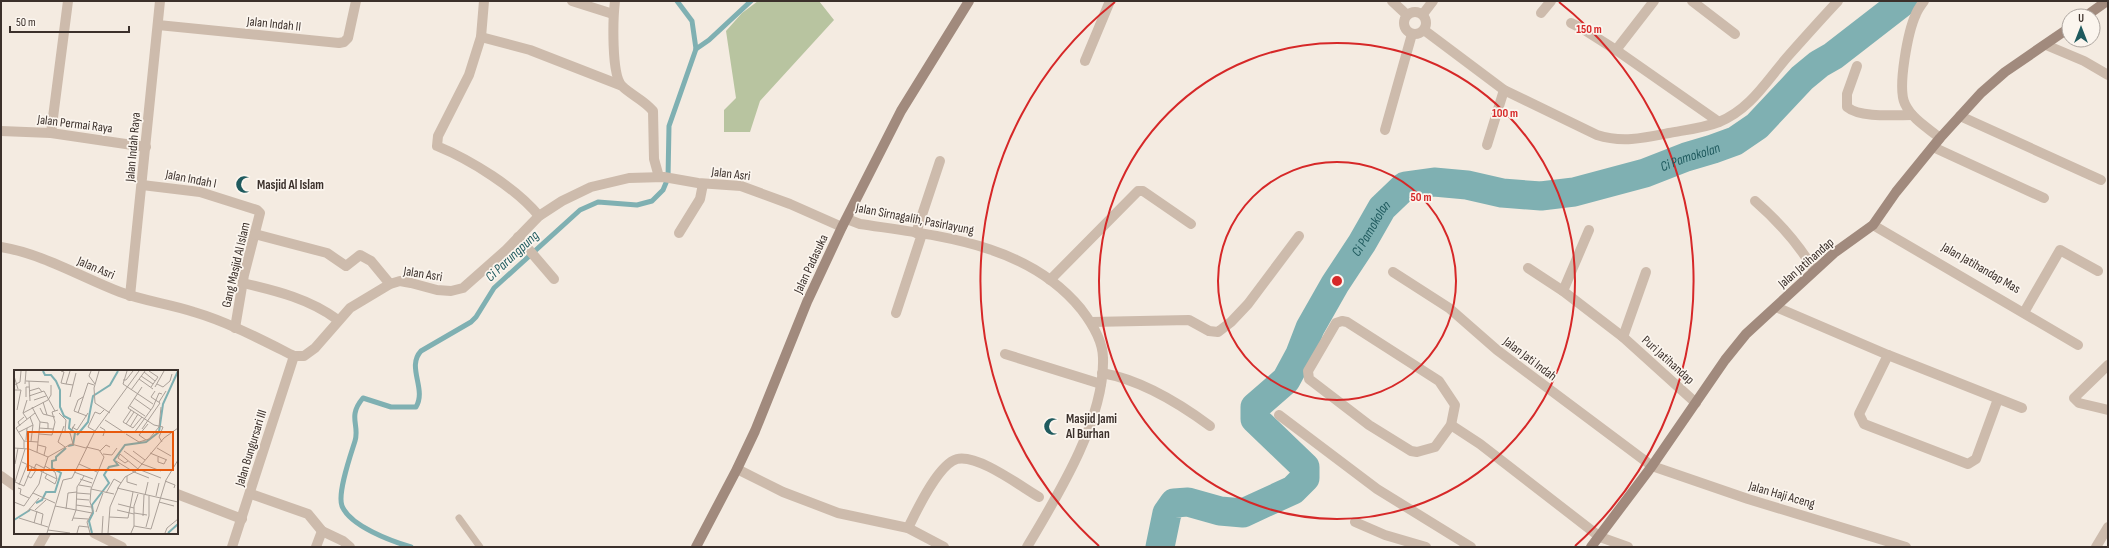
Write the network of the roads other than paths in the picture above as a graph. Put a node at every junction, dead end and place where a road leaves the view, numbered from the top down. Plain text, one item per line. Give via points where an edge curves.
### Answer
1 (68, 1) edge
2 (160, 1) edge
3 (356, 1) edge
4 (484, 1) edge
5 (572, 1) edge
6 (615, 1) edge
7 (969, 1) edge
8 (1110, 1) edge
9 (1392, 1) edge
10 (1433, 1) edge
11 (1551, 1) edge
12 (1654, 1) edge
13 (1692, 1) edge
14 (1838, 1) edge
15 (1924, 1) edge
16 (2107, 1) edge
17 (2097, 8) edge
18 (1541, 13) dead end
19 (613, 14) junction
20 (1423, 14) junction
21 (1407, 16) junction
22 (1570, 23) dead end
23 (158, 25) junction
24 (1424, 30) junction
25 (1412, 34) junction
26 (1735, 34) dead end
27 (2061, 34) edge
28 (481, 36) junction
29 (2046, 45) junction
30 (1616, 50) junction
31 (1085, 61) dead end
32 (1857, 66) dead end
33 (2108, 75) edge
34 (620, 85) junction
35 (1504, 90) junction
36 (1912, 115) junction
37 (1960, 116) junction
38 (1719, 122) junction
39 (1385, 130) dead end
40 (1, 131) edge
41 (51, 133) junction
42 (1940, 138) junction
43 (1487, 145) dead end
44 (146, 147) junction
45 (1933, 147) junction
46 (940, 160) dead end
47 (662, 177) junction
48 (2101, 180) dead end
49 (703, 184) junction
50 (142, 185) junction
51 (2044, 198) dead end
52 (1755, 201) dead end
53 (257, 210) joint
54 (539, 216) junction
55 (844, 223) junction
56 (1191, 224) dead end
57 (1874, 224) junction
58 (1589, 230) dead end
59 (679, 233) dead end
60 (919, 233) junction
61 (255, 234) junction
62 (1299, 236) dead end
63 (518, 238) junction
64 (1, 247) edge
65 (1528, 268) dead end
66 (1814, 270) junction
67 (2098, 271) dead end
68 (1392, 272) dead end
69 (1646, 272) dead end
70 (554, 279) dead end
71 (1050, 280) junction
72 (243, 283) junction
73 (390, 284) junction
74 (1563, 291) junction
75 (130, 296) junction
76 (1776, 307) junction
77 (2026, 309) junction
78 (896, 313) dead end
79 (338, 320) junction
80 (1091, 322) junction
81 (236, 328) junction
82 (1623, 337) junction
83 (1005, 354) dead end
84 (1888, 355) junction
85 (294, 356) junction
86 (2108, 365) edge
87 (1102, 372) junction
88 (1101, 384) junction
89 (1998, 399) junction
90 (1696, 403) junction
91 (2022, 408) dead end
92 (2108, 410) edge
93 (1279, 414) dead end
94 (1450, 425) junction
95 (1210, 426) dead end
96 (1652, 466) junction
97 (737, 469) junction
98 (1, 476) edge
99 (14, 485) edge
100 (178, 494) edge
101 (251, 494) junction
102 (1039, 496) dead end
103 (459, 518) dead end
104 (242, 519) junction
105 (1355, 522) dead end
106 (2108, 527) edge
107 (908, 528) junction
108 (322, 531) junction
109 (45, 534) edge
110 (96, 534) edge
111 (1600, 537) junction
112 (38, 547) edge
113 (121, 547) edge
114 (232, 547) edge
115 (316, 547) edge
116 (350, 547) edge
117 (480, 547) edge
118 (696, 547) edge
119 (944, 547) edge
120 (1027, 547) edge
121 (1426, 547) edge
122 (1471, 547) edge
123 (1591, 547) edge
124 (1628, 547) edge
125 (1906, 547) edge
126 (2096, 547) edge

1 - 41 street
2 - 23 street, Jalan Indah Raya
3 - 23 street, Jalan Indah II via 348,38 339,43
4 - 28 street
5 - 19 street
6 - 19 street
7 - 55 street, Jalan Padasuka via 901,111
8 - 31 street
9 - 21 street
10 - 20 street
11 - 18 street
12 - 30 street
13 - 26 street
14 - 38 street via 1787,56 1766,86 1752,100
15 - 36 street via 1916,14 1903,76 1904,104
16 - 17 street
19 - 34 street via 615,66
20 - 21 street via 1416,12
20 - 24 street via 1427,22
21 - 25 street via 1405,28
22 - 30 street
23 - 44 street, Jalan Indah Raya
24 - 25 street
24 - 35 street
25 - 39 street
27 - 29 street, Jalan Jatihandap
28 - 34 street via 530,50
28 - 54 street via 469,75 438,136 437,146 454,153 517,193
29 - 33 street via 2084,61
29 - 37 street, Jalan Jatihandap via 2004,72
30 - 38 street
32 - 36 street via 1847,94 1847,107 1852,111 1868,114
34 - 47 street via 653,111 654,159
35 - 38 street via 1608,139 1637,140
35 - 43 street
36 - 42 street
37 - 42 street, Jalan Jatihandap
37 - 48 street
40 - 41 street, Jalan Permai Raya
41 - 44 street, Jalan Permai Raya
42 - 45 street, Jalan Jatihandap
44 - 50 street, Jalan Indah Raya
45 - 51 street
45 - 57 street, Jalan Jatihandap
46 - 60 street
47 - 49 street, Jalan Asri
47 - 54 street, Jalan Asri via 628,178 591,187
49 - 55 street, Jalan Asri via 741,186
49 - 59 street via 700,199
50 - 53 street, Jalan Indah I via 200,192
50 - 75 street, Jalan Indah Raya
52 - 66 street via 1799,246
53 - 61 street, Gang Masjid Al Islam via 260,217
54 - 63 street, Jalan Asri
55 - 60 street, Jalan Sirnagalih, Pasirlayung
55 - 97 street, Jalan Padasuka via 807,302 775,384
56 - 71 street via 1143,191 1138,191
57 - 66 street, Jalan Jatihandap
57 - 77 street, Jalan Jatihandap Mas
57 - 77 street, Jalan Jatihandap Mas via 2077,340
58 - 74 street
60 - 71 street, Jalan Sirnagalih, Pasirlayung via 957,239 980,246 1020,261
60 - 78 street
61 - 72 street, Gang Masjid Al Islam
61 - 73 street via 327,254 346,266 360,255 371,261
62 - 80 street via 1248,304 1218,332 1209,331 1189,320
63 - 70 street
63 - 73 street, Jalan Asri via 463,288 450,291 400,281
64 - 75 street, Jalan Asri via 16,249 40,258
65 - 74 street, Puri Jatihandap
66 - 76 street, Jalan Jatihandap
67 - 77 street via 2060,250
68 - 96 street, Jalan Jati Indah via 1449,308 1497,350
69 - 82 street, Puri Jatihandap
71 - 80 street, Jalan Sirnagalih, Pasirlayung via 1075,302
72 - 79 street via 295,297 318,306
72 - 81 street, Gang Masjid Al Islam
73 - 79 street, Jalan Asri via 363,298
74 - 82 street, Puri Jatihandap
75 - 81 street, Jalan Asri via 193,311
76 - 84 street
76 - 90 street, Jalan Jatihandap via 1746,334
79 - 85 street, Jalan Asri via 315,348 304,356
80 - 87 street, Jalan Sirnagalih, Pasirlayung via 1103,356
81 - 85 street, Jalan Asri
82 - 90 street, Puri Jatihandap
83 - 88 street
84 - 89 street
84 - 89 street via 1858,414 1864,424 1881,432 1968,464 1976,460
85 - 101 street, Jalan Bungursari III
86 - 92 street via 2074,398 2079,403
87 - 88 street, Jalan Sirnagalih, Pasirlayung
87 - 95 street via 1156,392 1190,411
88 - 120 street, Jalan Sirnagalih, Pasirlayung via 1093,414 1072,469
89 - 91 street
90 - 96 street, Jalan Jatihandap
93 - 122 street via 1377,489
94 - 94 street via 1455,405 1439,381 1347,322 1336,323 1308,372 1308,379 1369,425 1413,452 1434,447
94 - 111 street via 1480,444
96 - 111 street, Jalan Jatihandap
96 - 125 street, Jalan Haji Aceng via 1748,499
97 - 107 street via 783,492 838,513
97 - 118 street, Jalan Padasuka
98 - 99 street
100 - 104 street
101 - 104 street, Jalan Bungursari III
101 - 108 street via 308,514
102 - 107 street via 982,464 957,459 930,484
103 - 117 lane
104 - 114 street, Jalan Bungursari III
105 - 121 street via 1385,535
106 - 126 street
107 - 119 street
108 - 115 street
108 - 116 street
109 - 112 street
110 - 113 street
111 - 123 street, Jalan Jatihandap
111 - 124 street

